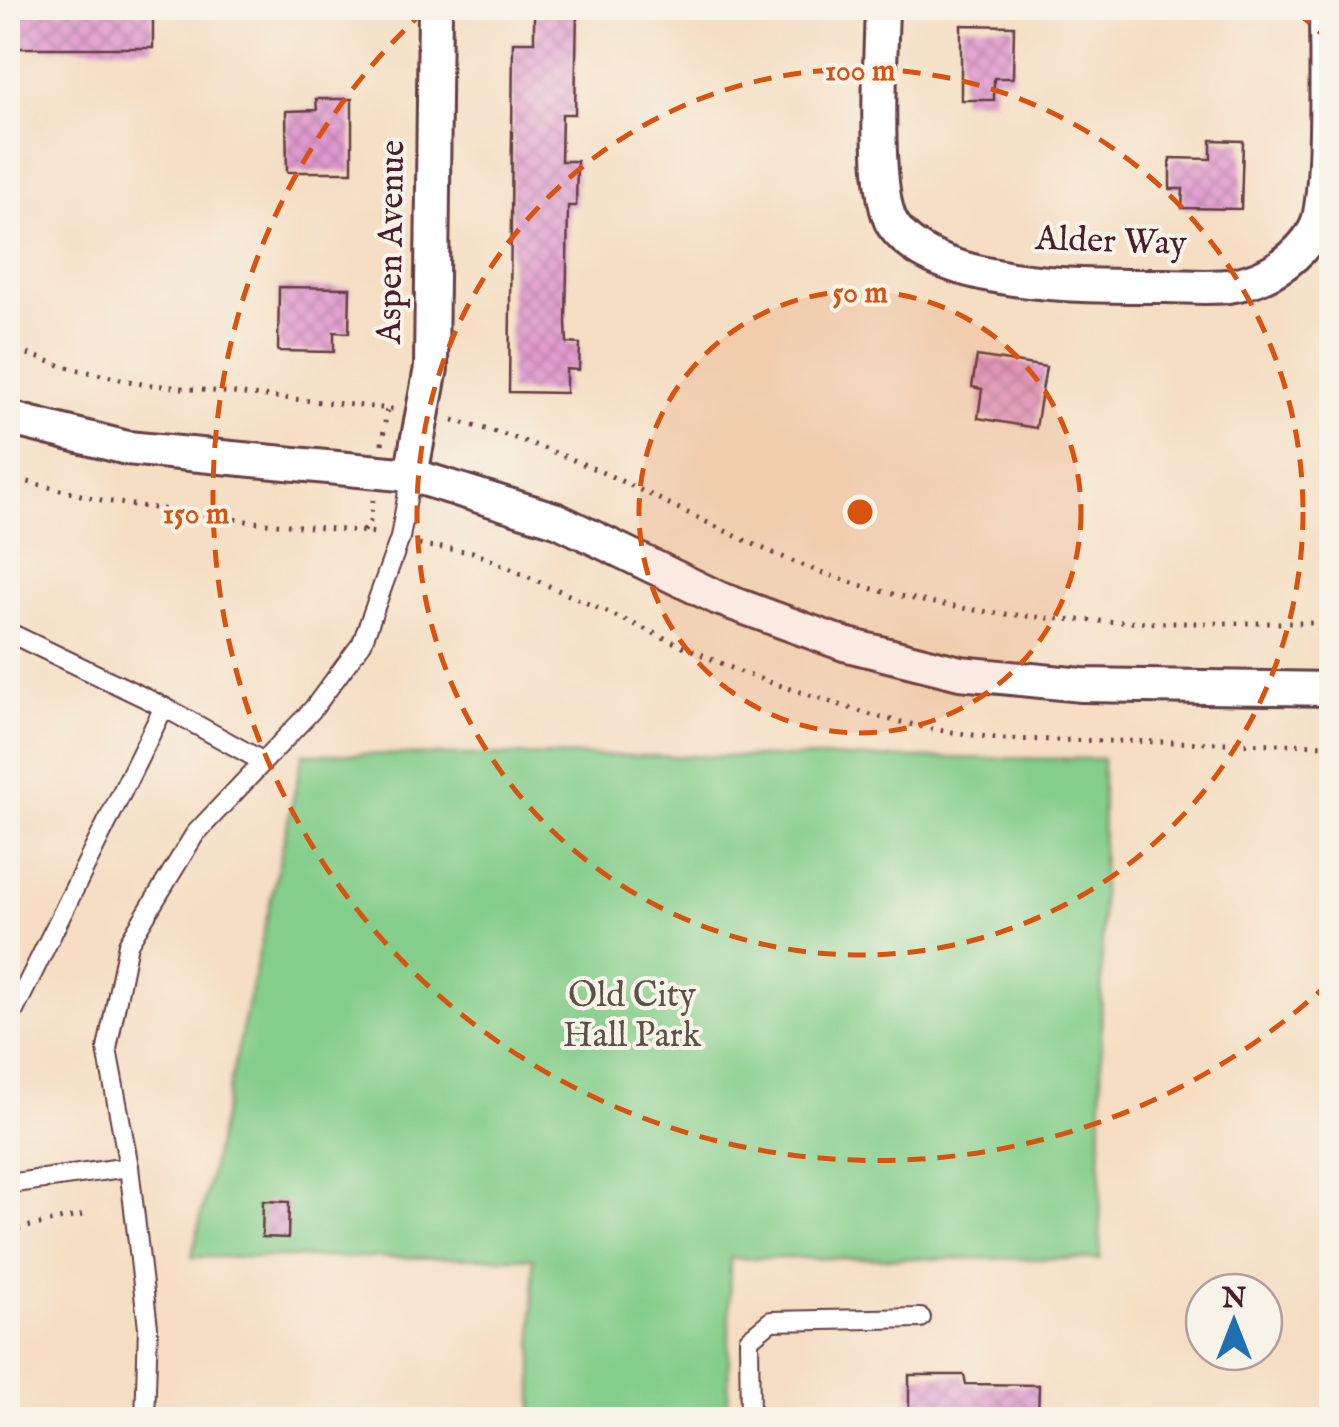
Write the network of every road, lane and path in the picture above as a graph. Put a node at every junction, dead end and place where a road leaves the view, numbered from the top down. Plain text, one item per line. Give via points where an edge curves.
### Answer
1 (436, 8) edge
2 (882, 8) edge
3 (1326, 8) edge
4 (8, 347) edge
5 (424, 414) junction
6 (8, 418) edge
7 (411, 475) junction
8 (8, 477) edge
9 (400, 538) junction
10 (1332, 623) edge
11 (8, 632) edge
12 (1332, 689) edge
13 (164, 707) junction
14 (1332, 745) edge
15 (262, 761) junction
16 (8, 1023) edge
17 (129, 1167) junction
18 (8, 1184) edge
19 (82, 1214) dead end
20 (8, 1231) edge
21 (921, 1318) dead end
22 (145, 1420) edge
23 (750, 1420) edge

1 - 5 street, Aspen Avenue via 431,368
2 - 3 street, Alder Way via 880,174 892,224 928,256 987,274 1066,286 1232,286 1282,269 1316,230 1324,174
4 - 5 path via 142,384
5 - 7 street, Aspen Avenue
5 - 10 path via 528,442 824,573 946,607 1084,621
6 - 7 street via 128,448
7 - 9 lane
7 - 12 street via 558,520 718,598 844,644 960,673 1082,686
8 - 9 path via 104,501
9 - 14 path via 473,552 746,674 937,730 1002,738
9 - 15 lane via 362,642 313,709
11 - 13 lane
13 - 15 lane
13 - 16 lane
15 - 17 lane via 195,834 128,944 108,1049
17 - 18 lane
17 - 22 lane via 148,1327
19 - 20 path
21 - 23 lane via 772,1321 749,1338

